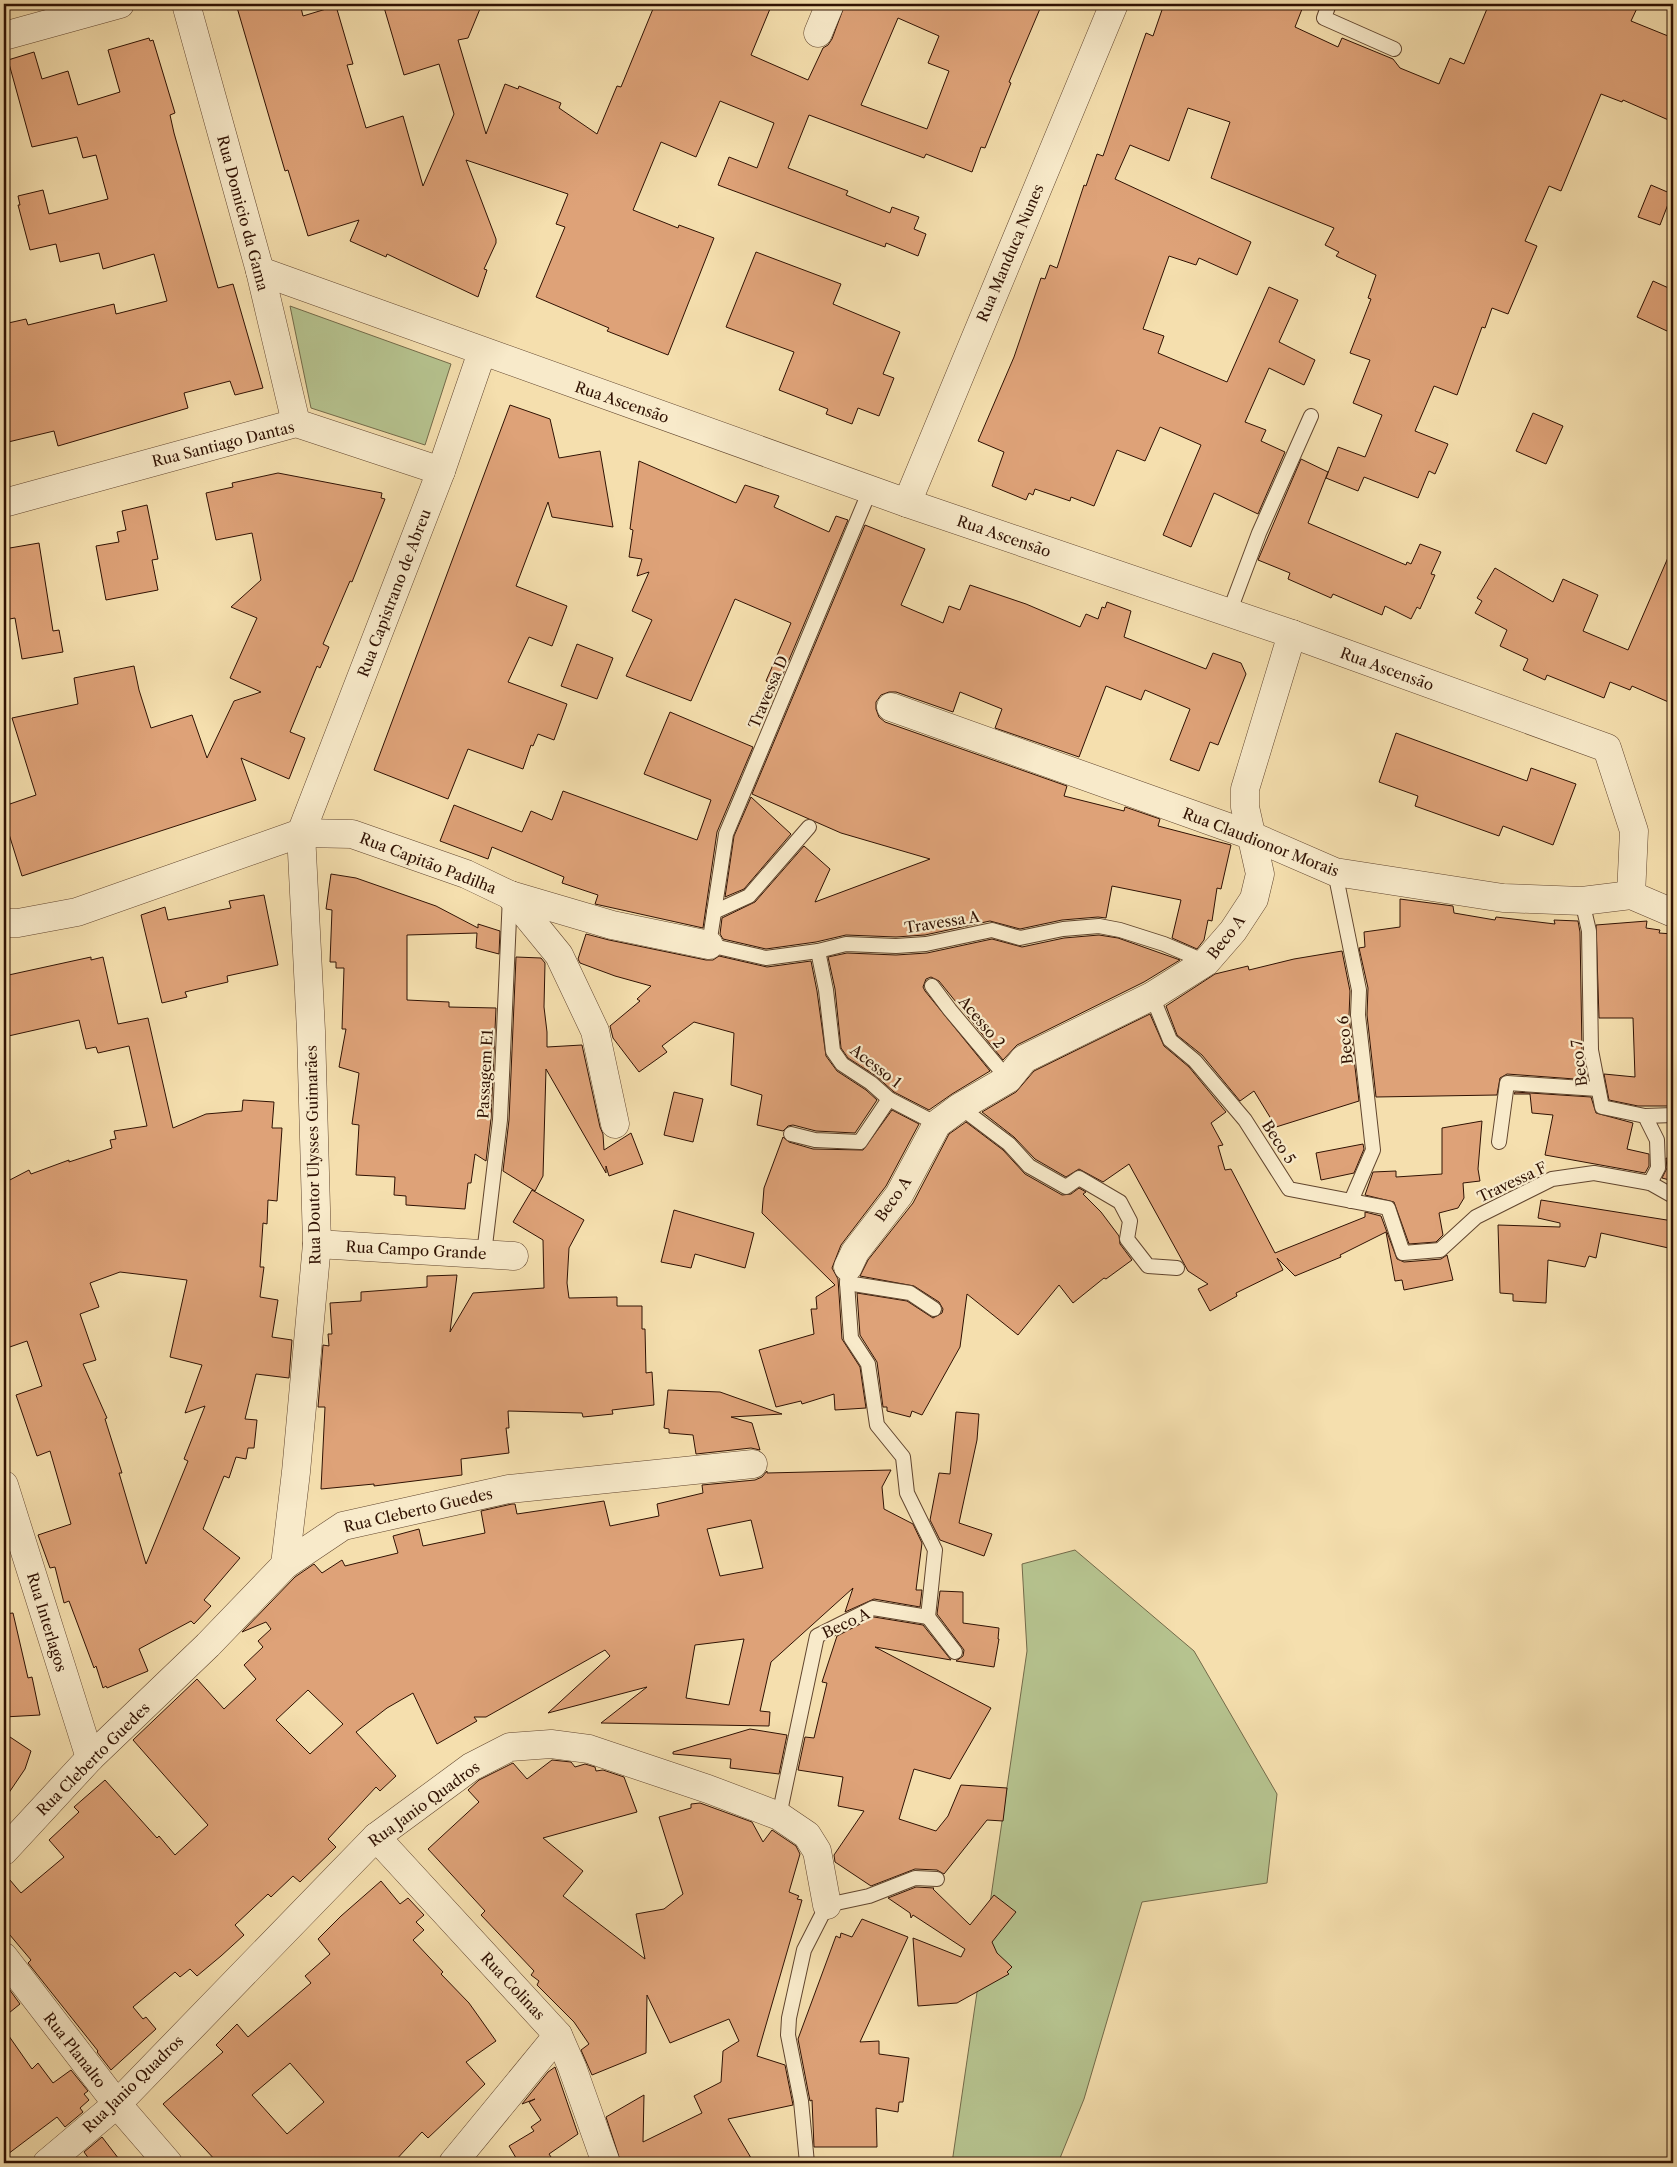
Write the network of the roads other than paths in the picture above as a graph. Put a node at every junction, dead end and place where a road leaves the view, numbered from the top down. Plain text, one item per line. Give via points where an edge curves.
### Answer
1 (120, 4) edge
2 (186, 4) edge
3 (830, 4) edge
4 (1114, 4) edge
5 (1329, 4) edge
6 (818, 34) dead end
7 (4, 36) edge
8 (1394, 48) dead end
9 (260, 271) junction
10 (482, 352) junction
11 (1311, 416) dead end
12 (296, 423) junction
13 (441, 470) junction
14 (870, 490) junction
15 (4, 503) edge
16 (907, 503) junction
17 (1229, 613) junction
18 (1292, 634) junction
19 (891, 708) dead end
20 (808, 827) dead end
21 (301, 833) junction
22 (1250, 835) junction
23 (1335, 872) junction
24 (510, 895) junction
25 (1631, 895) junction
26 (1582, 901) junction
27 (714, 912) junction
28 (1673, 914) edge
29 (4, 923) edge
30 (709, 945) junction
31 (818, 951) junction
32 (1206, 962) junction
33 (932, 986) dead end
34 (1152, 996) junction
35 (1008, 1079) junction
36 (1598, 1089) junction
37 (889, 1099) junction
38 (960, 1107) junction
39 (1673, 1115) edge
40 (1645, 1116) junction
41 (615, 1124) dead end
42 (938, 1124) junction
43 (791, 1134) dead end
44 (1499, 1142) dead end
45 (1650, 1183) junction
46 (1673, 1196) edge
47 (1350, 1200) junction
48 (318, 1244) junction
49 (1404, 1253) joint
50 (484, 1254) junction
51 (514, 1256) dead end
52 (1177, 1268) dead end
53 (847, 1275) junction
54 (934, 1309) dead end
55 (753, 1464) dead end
56 (4, 1485) edge
57 (285, 1565) junction
58 (928, 1617) junction
59 (955, 1652) dead end
60 (90, 1758) junction
61 (779, 1816) junction
62 (376, 1837) junction
63 (4, 1851) edge
64 (937, 1879) dead end
65 (827, 1905) junction
66 (4, 1957) edge
67 (558, 2035) junction
68 (117, 2104) junction
69 (47, 2163) edge
70 (168, 2163) edge
71 (453, 2163) edge
72 (606, 2163) edge
73 (807, 2163) edge

1 - 7 street
2 - 9 street, Rua Domicio da Gama
3 - 6 street
4 - 16 street, Rua Manduca Nunes
5 - 8 lane via 1324,18
9 - 10 street, Rua Ascensão
9 - 12 street, Rua Domicio da Gama
10 - 13 street, Rua Capistrano de Abreu
10 - 14 street, Rua Ascensão
11 - 17 lane via 1259,533
12 - 13 street, Rua Santiago Dantas
12 - 15 street, Rua Santiago Dantas
13 - 21 street, Rua Capistrano de Abreu
14 - 16 street, Rua Ascensão
14 - 27 lane, Travessa D via 726,834
16 - 17 street, Rua Ascensão
17 - 18 street, Rua Ascensão
18 - 22 street, Beco A via 1245,789
18 - 25 street, Rua Ascensão via 1607,748 1634,832
19 - 22 street, Rua Claudionor Morais
20 - 27 lane via 749,896
21 - 24 street, Rua Capitão Padilha via 352,834 466,874
21 - 29 street, Rua Capitão Padilha via 77,912
21 - 48 street, Rua Doutor Ulysses Guimarães
22 - 23 street, Rua Claudionor Morais
22 - 32 street, Beco A via 1260,874 1254,899 1233,931
23 - 26 street, Rua Claudionor Morais via 1503,898
23 - 47 lane, Beco 6 via 1358,990 1373,1150
24 - 30 street, Rua Capitão Padilha via 612,925
24 - 41 street via 559,955 595,1031
24 - 50 lane, Passagem E1 via 500,1120
25 - 26 street, Rua Claudionor Morais
25 - 28 street
26 - 36 lane, Beco 7 via 1589,932 1592,1050
27 - 30 lane, Travessa D
30 - 31 lane, Travessa A via 766,958
31 - 32 lane, Travessa A via 846,944 926,944 992,930 1020,938 1062,929 1099,926 1164,944
31 - 37 lane, Acesso 1 via 826,990 832,1051 842,1064
32 - 34 street, Beco A
33 - 35 lane, Acesso 2
34 - 35 street, Beco A via 1024,1059
34 - 47 lane, Beco 5 via 1170,1040 1195,1061 1245,1120 1289,1189
35 - 38 street, Beco A
36 - 40 lane, Beco 7 via 1602,1107
36 - 44 lane via 1507,1083
37 - 42 lane, Acesso 1
37 - 43 lane via 860,1142 815,1140
38 - 42 street, Beco A
38 - 52 lane via 1009,1144 1029,1166 1066,1187 1079,1178 1120,1202 1130,1221 1127,1239 1148,1266
39 - 40 lane
40 - 45 lane via 1657,1140 1658,1168
42 - 53 street, Beco A via 899,1195 855,1252
45 - 46 lane, Travessa F
45 - 49 lane, Travessa F via 1594,1173 1552,1179 1476,1217 1440,1250
47 - 49 lane, Beco 5 via 1388,1208
48 - 50 street, Rua Campo Grande
48 - 57 street, Rua Doutor Ulysses Guimarães
50 - 51 street, Rua Campo Grande
53 - 54 lane via 910,1293
53 - 58 lane via 851,1338 868,1364 877,1425 903,1457 907,1493 935,1550
55 - 57 street, Rua Cleberto Guedes via 509,1489 343,1526
56 - 60 street, Rua Interlagos
57 - 60 street, Rua Cleberto Guedes
58 - 59 lane
58 - 61 lane, Beco A via 873,1608 817,1636
60 - 63 street, Rua Cleberto Guedes
61 - 62 street, Rua Janio Quadros via 589,1749 551,1744 510,1747 471,1767
61 - 65 street, Rua Janio Quadros via 807,1835 817,1851
62 - 67 street, Rua Colinas
62 - 68 street, Rua Janio Quadros
64 - 65 lane via 915,1878 869,1896
65 - 73 lane via 804,1950 789,2018 788,2035 801,2101
66 - 68 street, Rua Planalto
67 - 71 street
67 - 72 street, Rua Colinas
68 - 69 street, Rua Janio Quadros
68 - 70 street, Rua Planalto

